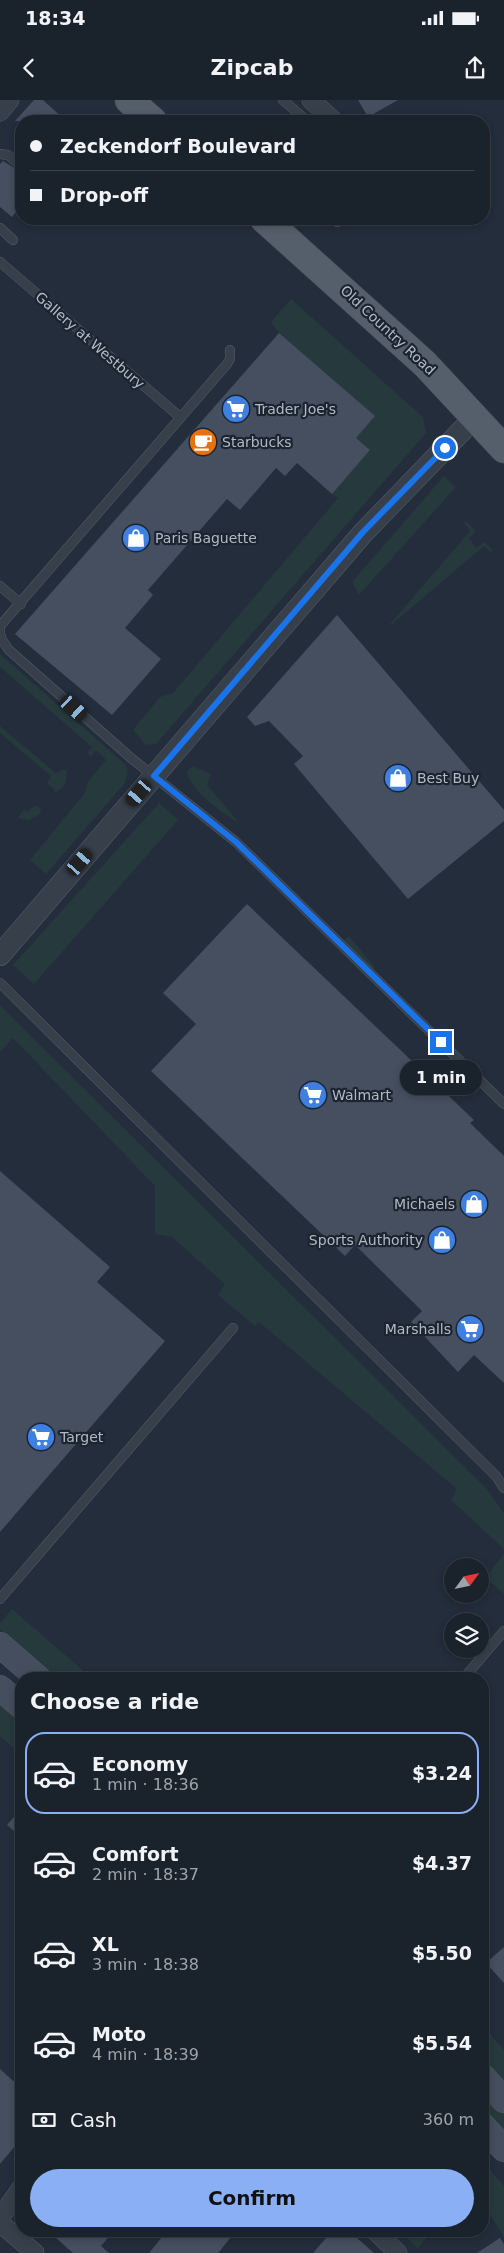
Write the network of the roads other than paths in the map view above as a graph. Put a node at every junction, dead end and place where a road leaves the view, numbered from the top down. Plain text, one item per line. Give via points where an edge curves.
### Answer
1 (10, 100) edge
2 (129, 100) edge
3 (283, 100) edge
4 (311, 100) edge
5 (0, 112) edge
6 (146, 115) edge
7 (299, 115) edge
8 (327, 115) edge
9 (0, 154) edge
10 (15, 161) edge
11 (271, 225) edge
12 (0, 228) edge
13 (13, 240) dead end
14 (0, 262) edge
15 (230, 350) dead end
16 (180, 417) junction
17 (475, 417) junction
18 (504, 449) edge
19 (0, 586) edge
20 (21, 604) junction
21 (0, 631) edge
22 (154, 776) junction
23 (0, 955) edge
24 (0, 983) edge
25 (504, 1104) edge
26 (233, 1328) dead end
27 (504, 1488) edge
28 (0, 1599) edge
29 (504, 1631) edge
30 (0, 1645) edge
31 (31, 1672) edge
32 (470, 1672) edge
33 (0, 1688) edge
34 (15, 1701) edge
35 (489, 2084) edge
36 (504, 2100) edge
37 (489, 2133) edge
38 (504, 2149) edge
39 (15, 2199) edge
40 (15, 2213) edge
41 (2, 2222) edge
42 (15, 2234) edge
43 (18, 2237) edge
44 (382, 2237) edge
45 (35, 2253) edge
46 (398, 2253) edge

1 - 5 street
2 - 6 main road
3 - 7 lane
4 - 8 street
9 - 10 lane
11 - 17 main road, Old Country Road via 407,346
12 - 13 lane
14 - 16 lane, Gallery at Westbury
15 - 16 lane via 227,364
16 - 20 lane
17 - 18 main road, Old Country Road
17 - 22 street via 363,532
19 - 20 lane
20 - 21 lane via 0,626
21 - 22 lane via 8,650
22 - 23 street
22 - 25 lane via 236,842
24 - 27 lane via 496,1476
26 - 28 lane
29 - 32 lane
30 - 31 main road
33 - 34 main road
35 - 36 main road
37 - 38 main road
39 - 41 street
40 - 41 street
41 - 42 street
43 - 45 street
44 - 46 street

